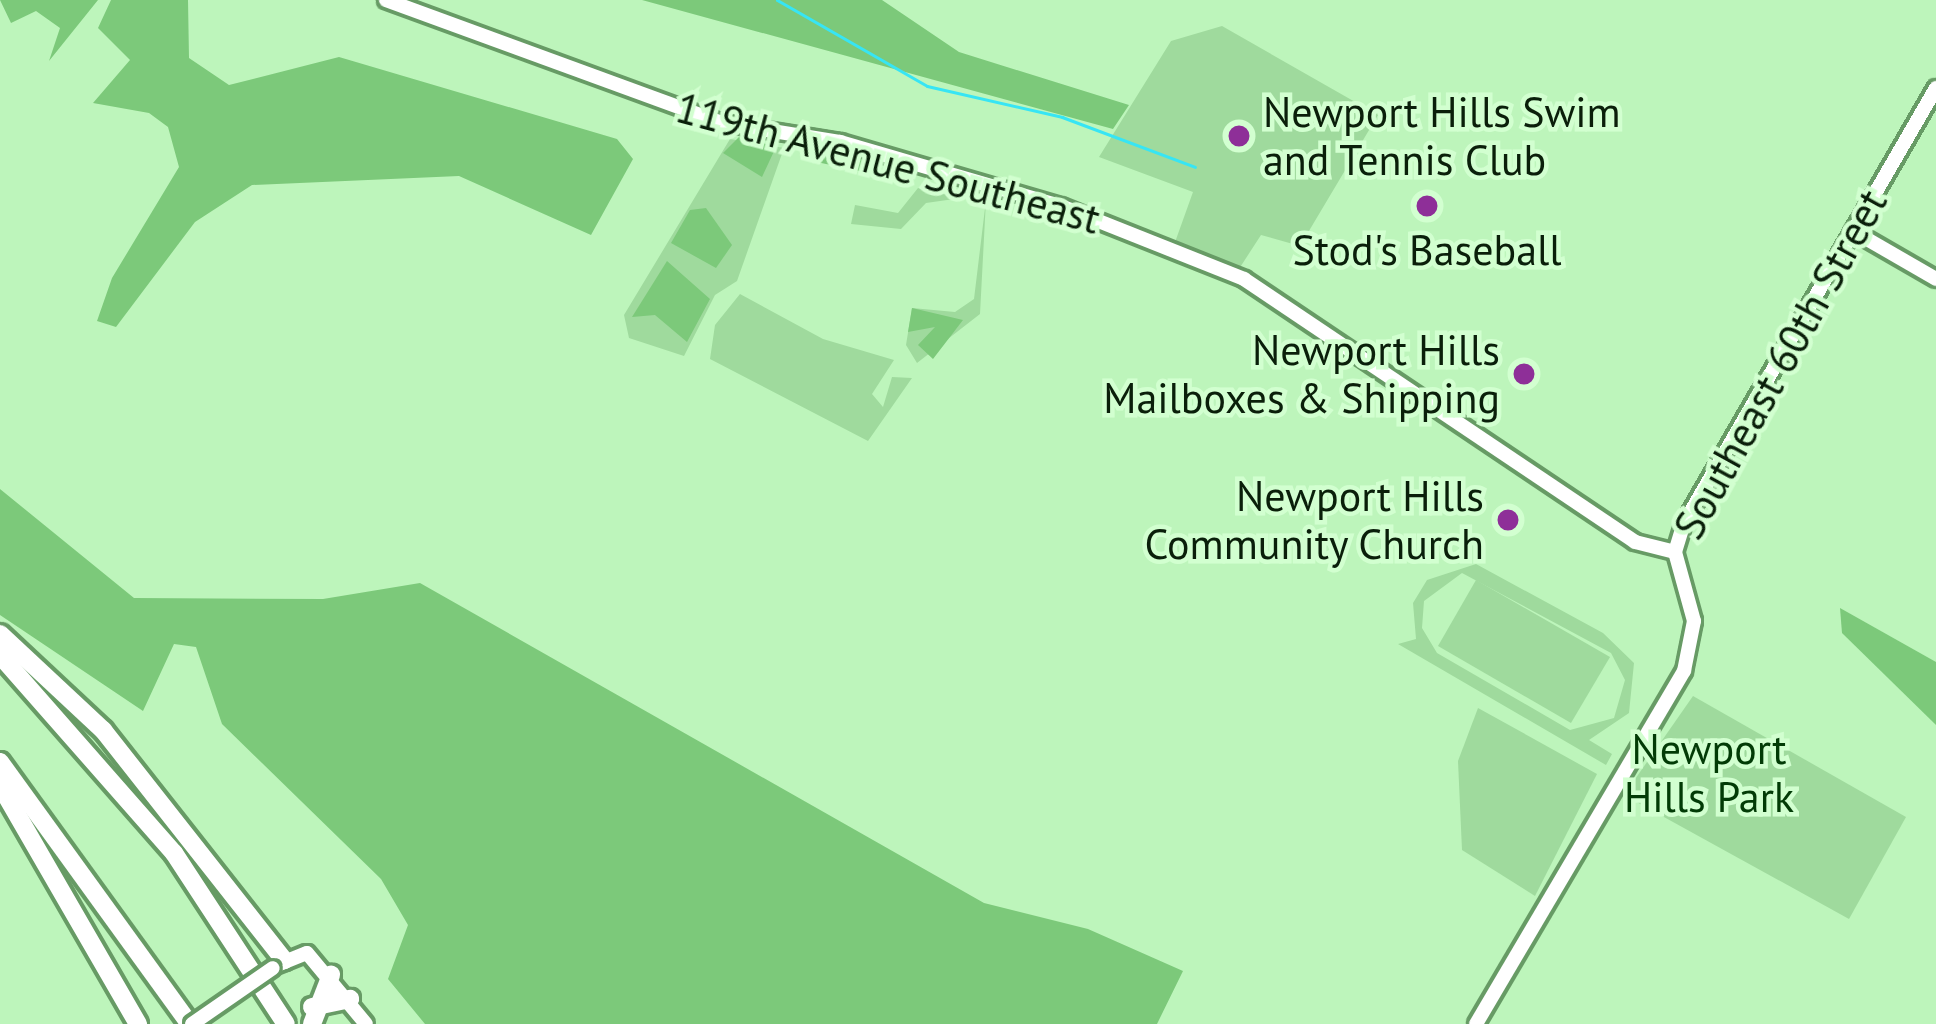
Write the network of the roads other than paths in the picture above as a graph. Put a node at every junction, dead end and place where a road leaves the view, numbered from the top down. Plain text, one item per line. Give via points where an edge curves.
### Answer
1 (386, 0) edge
2 (1936, 88) edge
3 (1853, 231) junction
4 (1936, 279) edge
5 (1675, 552) junction
6 (0, 634) edge
7 (0, 655) edge
8 (0, 762) edge
9 (0, 785) edge
10 (279, 964) junction
11 (331, 975) junction
12 (350, 999) junction
13 (312, 1015) edge
14 (138, 1024) edge
15 (191, 1024) edge
16 (286, 1024) edge
17 (366, 1024) edge
18 (1476, 1024) edge

1 - 5 street, 119th Avenue Southeast via 723,123 840,142 1061,206 1244,279 1636,542
2 - 3 street, Southeast 60th Street
3 - 4 street
3 - 5 street, Southeast 60th Street
5 - 18 street, Southeast 60th Street via 1694,621 1684,671
6 - 10 highway via 103,730
7 - 16 highway via 174,853
8 - 15 highway
9 - 14 highway
10 - 11 street via 307,952
10 - 15 street, bridge
11 - 12 street
11 - 13 highway
12 - 13 highway
12 - 17 street

